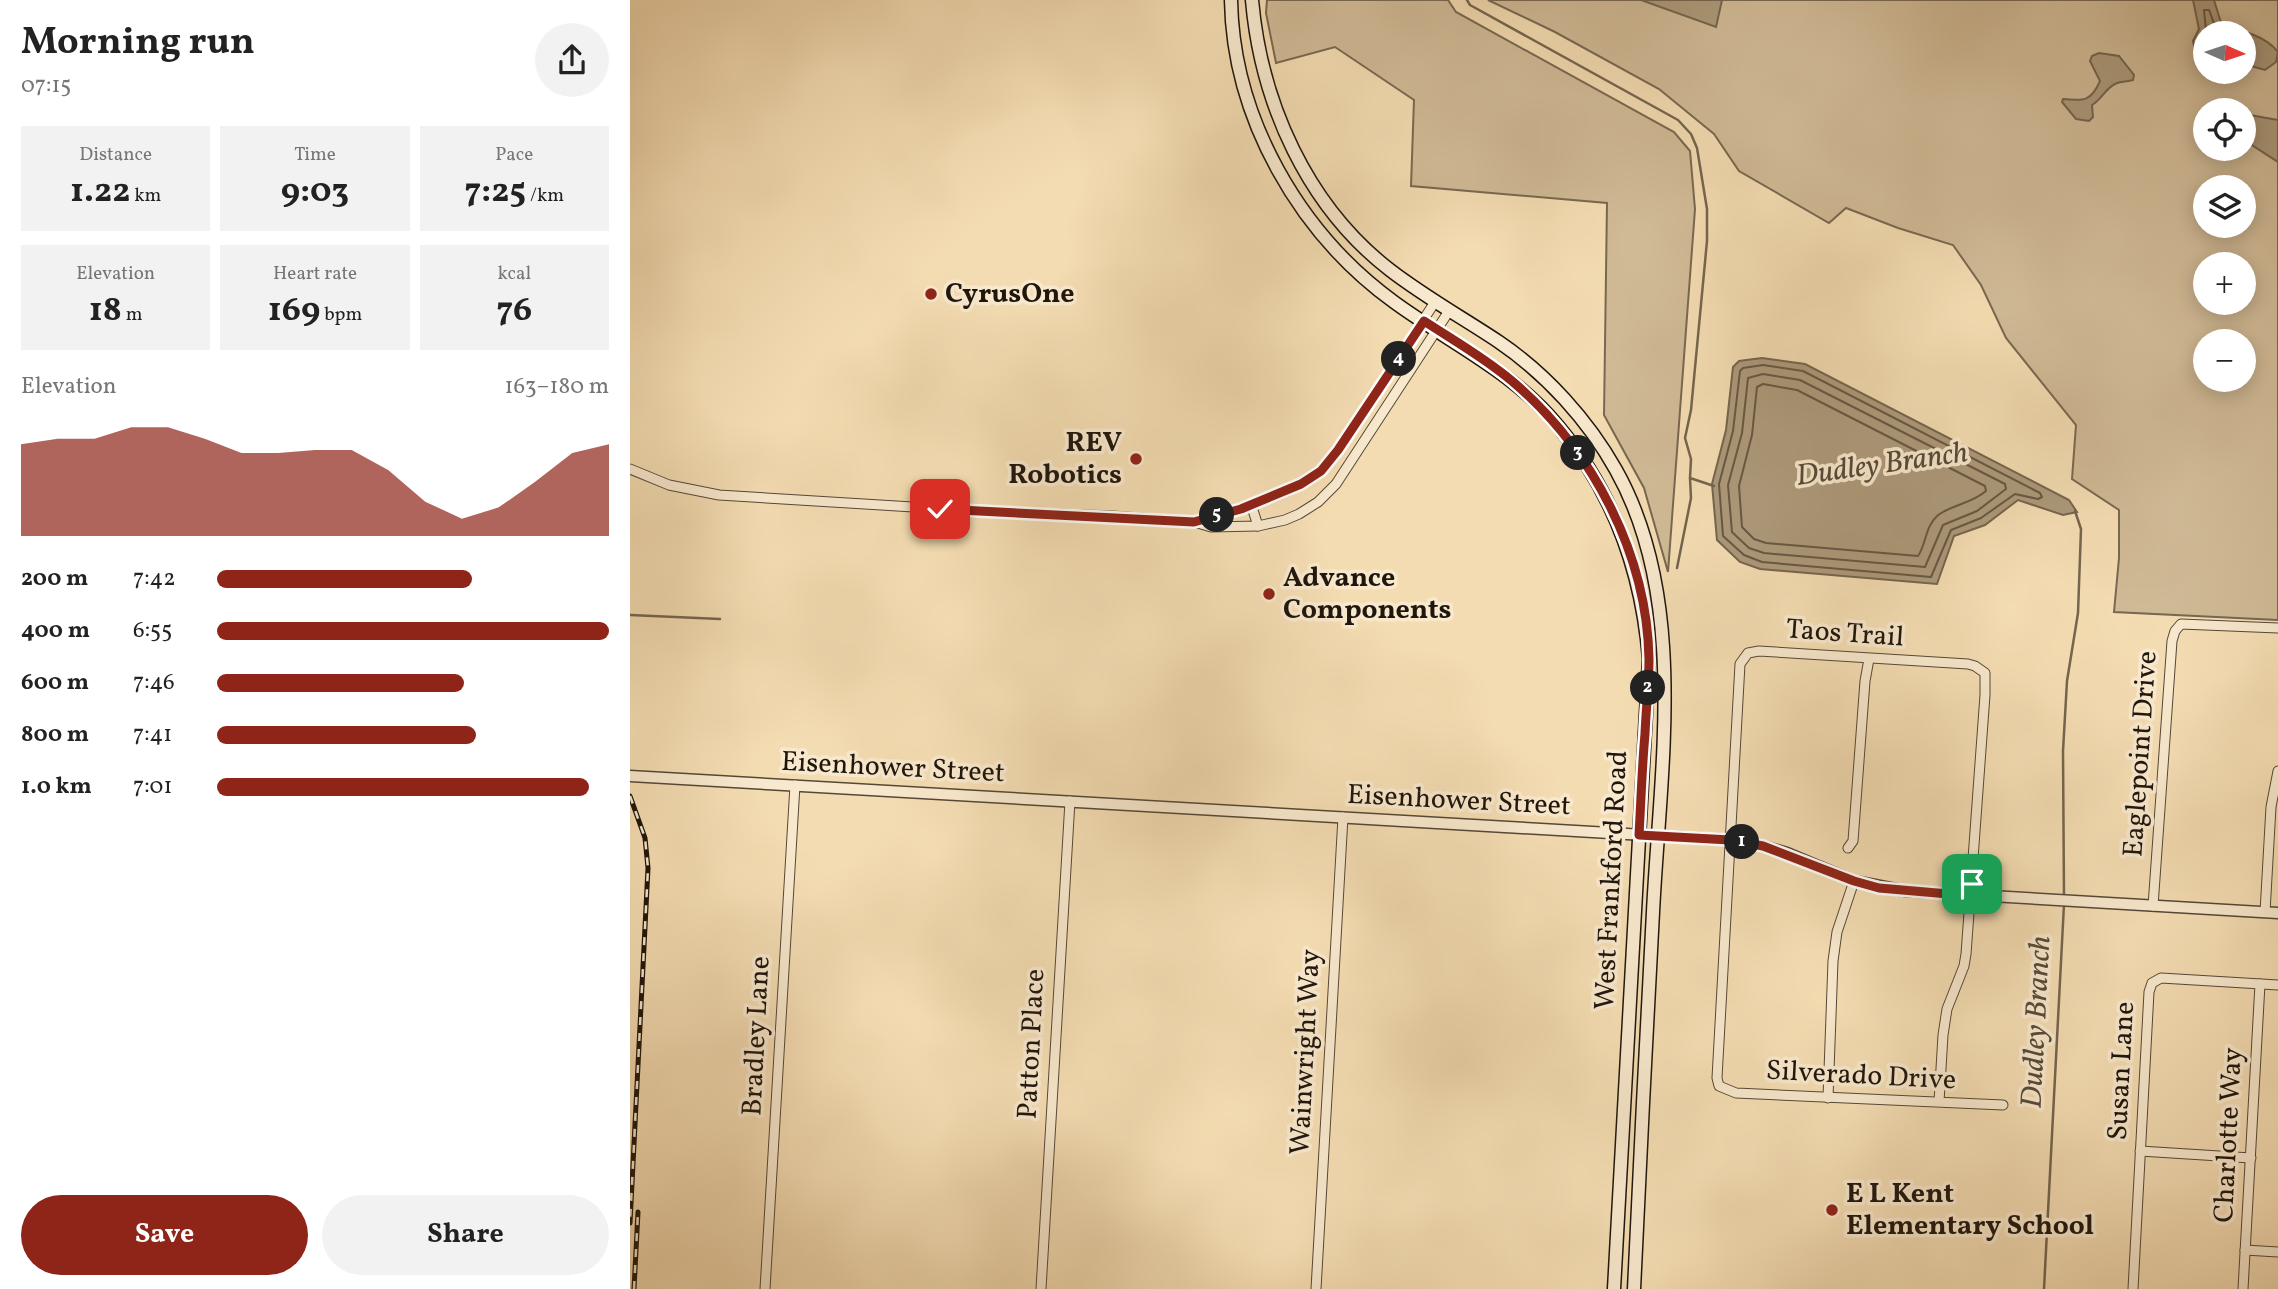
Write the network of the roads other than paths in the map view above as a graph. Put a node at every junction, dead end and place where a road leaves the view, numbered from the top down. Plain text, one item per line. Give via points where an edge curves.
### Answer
1 (1231, 0) edge
2 (1252, 0) edge
3 (1435, 302) junction
4 (1449, 311) junction
5 (1424, 321) junction
6 (1437, 330) junction
7 (630, 469) edge
8 (1321, 471) junction
9 (1336, 484) junction
10 (1251, 504) junction
11 (1194, 522) junction
12 (1258, 526) junction
13 (2278, 628) edge
14 (1869, 659) junction
15 (2278, 771) edge
16 (630, 776) edge
17 (795, 785) junction
18 (1070, 801) junction
19 (1343, 817) junction
20 (1639, 835) junction
21 (1658, 836) junction
22 (1730, 840) junction
23 (1848, 848) dead end
24 (1854, 881) junction
25 (1972, 896) junction
26 (2154, 906) junction
27 (2265, 912) junction
28 (2278, 912) edge
29 (2260, 984) junction
30 (2278, 985) edge
31 (1828, 1098) junction
32 (1939, 1102) junction
33 (2003, 1105) dead end
34 (2140, 1152) junction
35 (2251, 1158) junction
36 (2245, 1250) junction
37 (2278, 1252) edge
38 (765, 1289) edge
39 (1041, 1289) edge
40 (1316, 1289) edge
41 (1614, 1289) edge
42 (1634, 1289) edge
43 (2133, 1289) edge
44 (2243, 1289) edge

1 - 5 main road, West Frankford Road via 1243,85 1263,139 1292,194 1321,234 1366,280
2 - 3 main road, West Frankford Road via 1265,81 1287,138 1314,186 1350,233 1387,268
3 - 4 main road, West Frankford Road
3 - 5 street
4 - 6 street
4 - 21 main road, West Frankford Road via 1542,376 1589,429 1629,495 1661,608 1665,663
5 - 6 main road, West Frankford Road
5 - 8 street
6 - 9 street
6 - 20 main road, West Frankford Road via 1502,373 1549,416 1600,485 1614,513 1635,572 1646,625 1648,690
7 - 11 street via 669,485 719,495
8 - 9 street
8 - 10 street
9 - 12 street via 1299,514
10 - 11 street
10 - 12 street
11 - 12 street via 1211,527
13 - 26 street, Eaglepoint Drive via 2197,623 2181,624 2175,631
14 - 22 street, Taos Trail via 1748,653 1740,664
14 - 23 street via 1853,841
14 - 25 street, Taos Trail via 1975,666 1985,673
15 - 27 street via 2271,807
16 - 17 street, Eisenhower Street
17 - 18 street, Eisenhower Street
17 - 38 street, Bradley Lane
18 - 19 street, Eisenhower Street
18 - 39 street, Patton Place
19 - 20 street, Eisenhower Street
19 - 40 street, Wainwright Way
20 - 21 street, Eisenhower Street
20 - 41 main road, West Frankford Road
21 - 22 street, Eisenhower Street
21 - 42 main road, West Frankford Road
22 - 24 street, Eisenhower Street via 1787,853
22 - 31 street, Silverado Drive via 1719,1086 1736,1093
24 - 25 street, Eisenhower Street
24 - 31 street via 1833,961
25 - 26 street, Eisenhower Street
25 - 32 street via 1964,966 1947,1009
26 - 27 street, Eisenhower Street
27 - 28 street, Eisenhower Street
29 - 30 street, Susan Lane
29 - 34 street, Susan Lane via 2161,978 2152,982
29 - 35 street, Charlotte Way
31 - 32 street, Silverado Drive
32 - 33 street, Silverado Drive
34 - 35 street
34 - 43 street, Susan Lane
35 - 36 street, Charlotte Way
36 - 37 street
36 - 44 street, Charlotte Way

